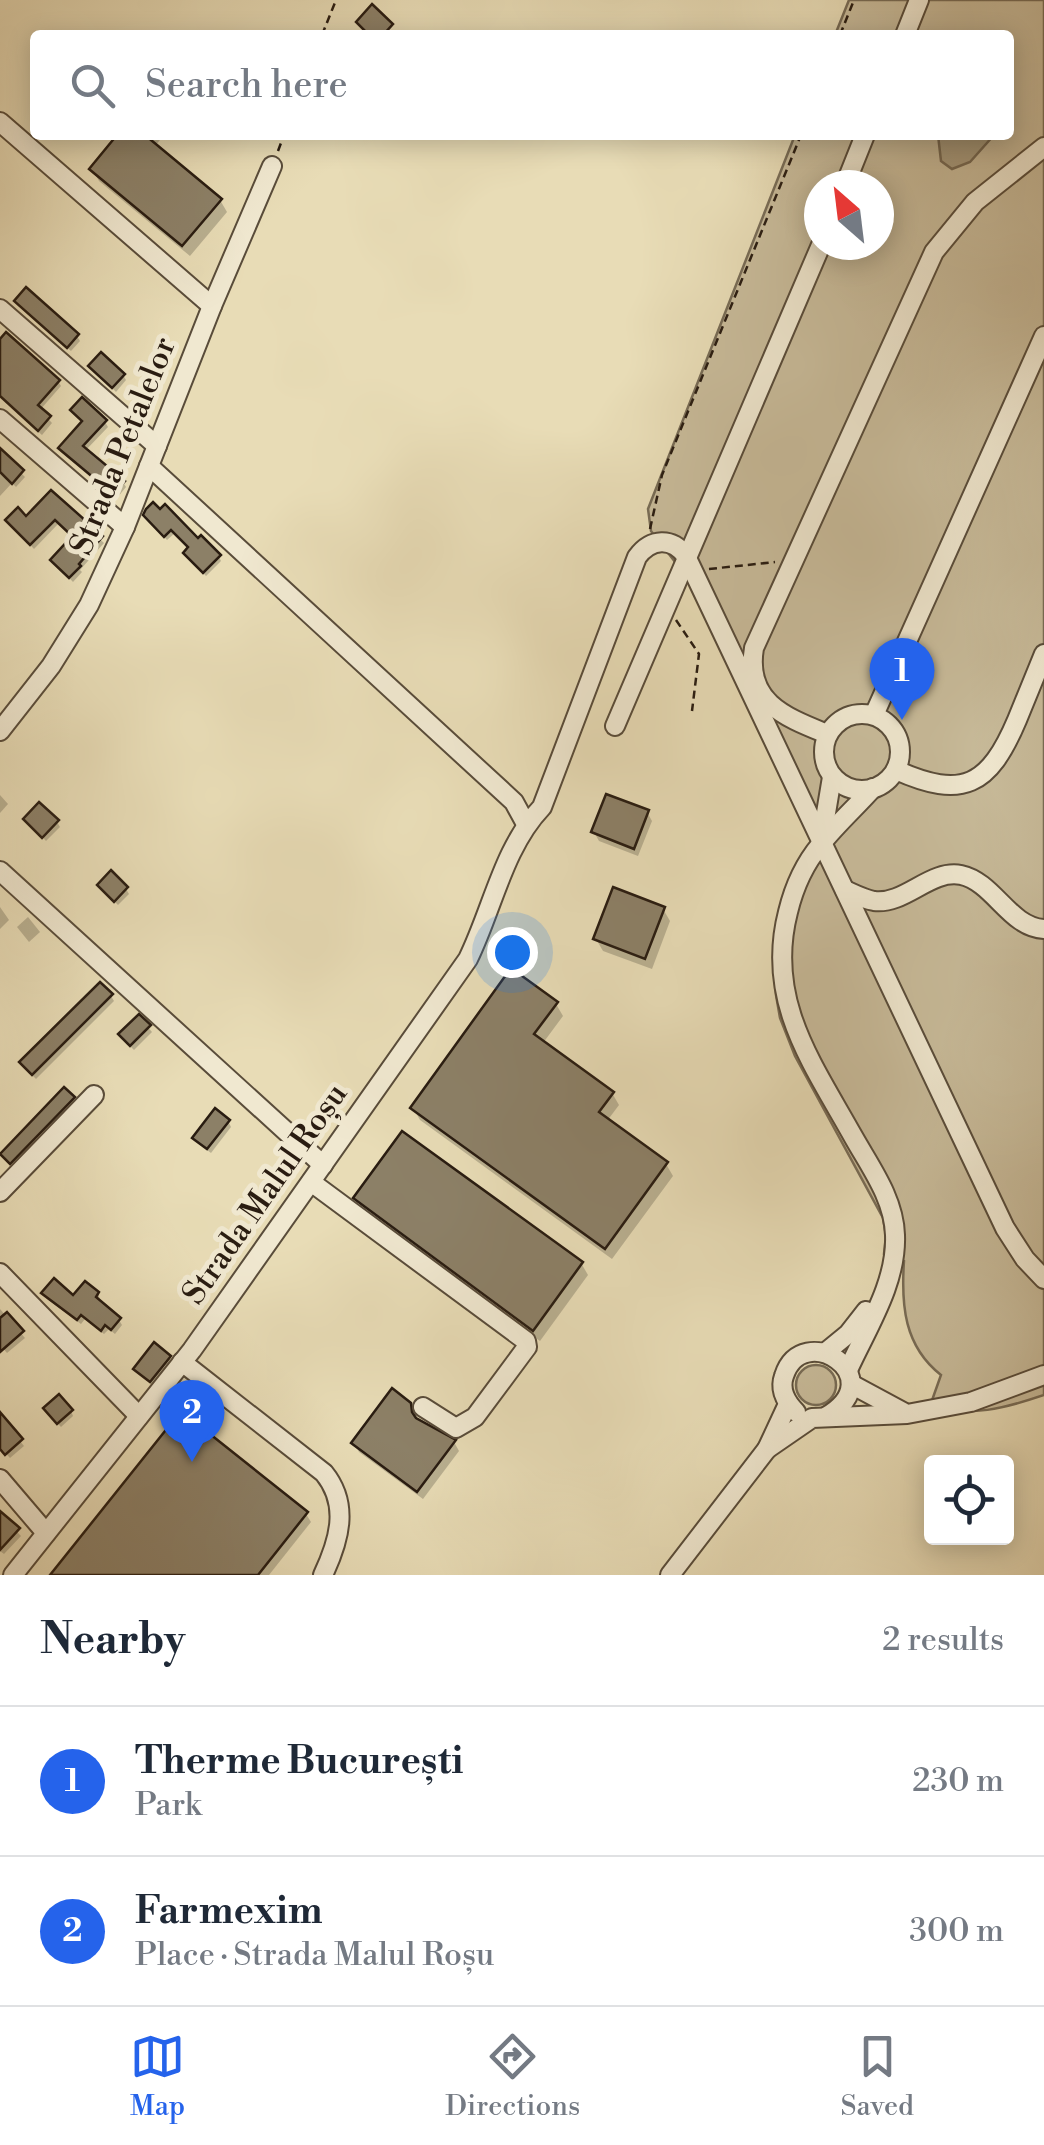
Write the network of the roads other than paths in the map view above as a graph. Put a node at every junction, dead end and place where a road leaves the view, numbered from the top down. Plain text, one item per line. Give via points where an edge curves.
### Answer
1 (919, 0) edge
2 (907, 30) edge
3 (0, 122) edge
4 (863, 140) edge
5 (1044, 147) edge
6 (272, 166) road end
7 (851, 170) edge
8 (814, 260) edge
9 (212, 306) junction
10 (0, 309) edge
11 (1044, 336) edge
12 (0, 420) edge
13 (157, 446) junction
14 (149, 466) junction
15 (125, 527) junction
16 (689, 563) junction
17 (1044, 654) edge
18 (874, 715) junction
19 (3, 720) edge
20 (614, 726) dead end
21 (827, 734) junction
22 (896, 770) junction
23 (832, 777) junction
24 (873, 788) junction
25 (526, 824) junction
26 (821, 843) junction
27 (0, 871) edge
28 (844, 890) junction
29 (1044, 930) edge
30 (94, 1096) dead end
31 (323, 1165) junction
32 (311, 1182) junction
33 (0, 1192) edge
34 (0, 1273) edge
35 (892, 1273) junction
36 (1044, 1279) edge
37 (826, 1352) junction
38 (182, 1362) junction
39 (1044, 1374) edge
40 (850, 1377) junction
41 (788, 1404) junction
42 (423, 1406) dead end
43 (907, 1414) junction
44 (139, 1416) junction
45 (819, 1417) junction
46 (767, 1449) junction
47 (0, 1479) edge
48 (46, 1534) junction
49 (12, 1575) edge
50 (323, 1575) edge
51 (670, 1575) edge

1 - 2 street
3 - 9 street
4 - 7 street
5 - 21 street via 975,202 934,252 754,648 758,690 774,709
6 - 9 street, Strada Petalelor
8 - 16 street
9 - 13 street, Strada Petalelor
10 - 13 street
11 - 18 street
12 - 15 street
13 - 14 street, Strada Petalelor
14 - 15 street, Strada Petalelor
14 - 25 street via 514,802
15 - 19 street, Strada Petalelor via 51,666
16 - 20 street
16 - 25 street, Strada Malul Roșu via 680,548 665,542 637,556 542,807
16 - 26 street
17 - 22 street via 1007,743 982,776 935,784
18 - 21 street via 848,716
18 - 22 street via 898,738
21 - 23 street via 823,756
22 - 24 street
23 - 24 street via 851,789
23 - 26 street
24 - 26 street
25 - 31 street, Strada Malul Roșu via 468,958
26 - 28 street
26 - 35 street via 786,919 786,1000 802,1046 886,1195 894,1227
27 - 31 street
28 - 29 street via 885,901 955,874
28 - 36 street via 1005,1228
30 - 33 street
31 - 32 street, Strada Malul Roșu
32 - 38 street, Strada Malul Roșu
32 - 42 street via 526,1341 466,1424 456,1428
34 - 44 street
35 - 37 street via 861,1319
35 - 40 street
37 - 40 street
37 - 41 street via 800,1356 784,1372
38 - 44 street, Strada Malul Roșu
38 - 50 street via 331,1482 340,1526
39 - 43 street via 971,1402
40 - 43 street
40 - 45 street via 843,1403
41 - 45 street
41 - 46 street
43 - 45 street
44 - 48 street, Strada Malul Roșu
45 - 46 street
46 - 51 street
47 - 48 street
48 - 49 street, Strada Malul Roșu

